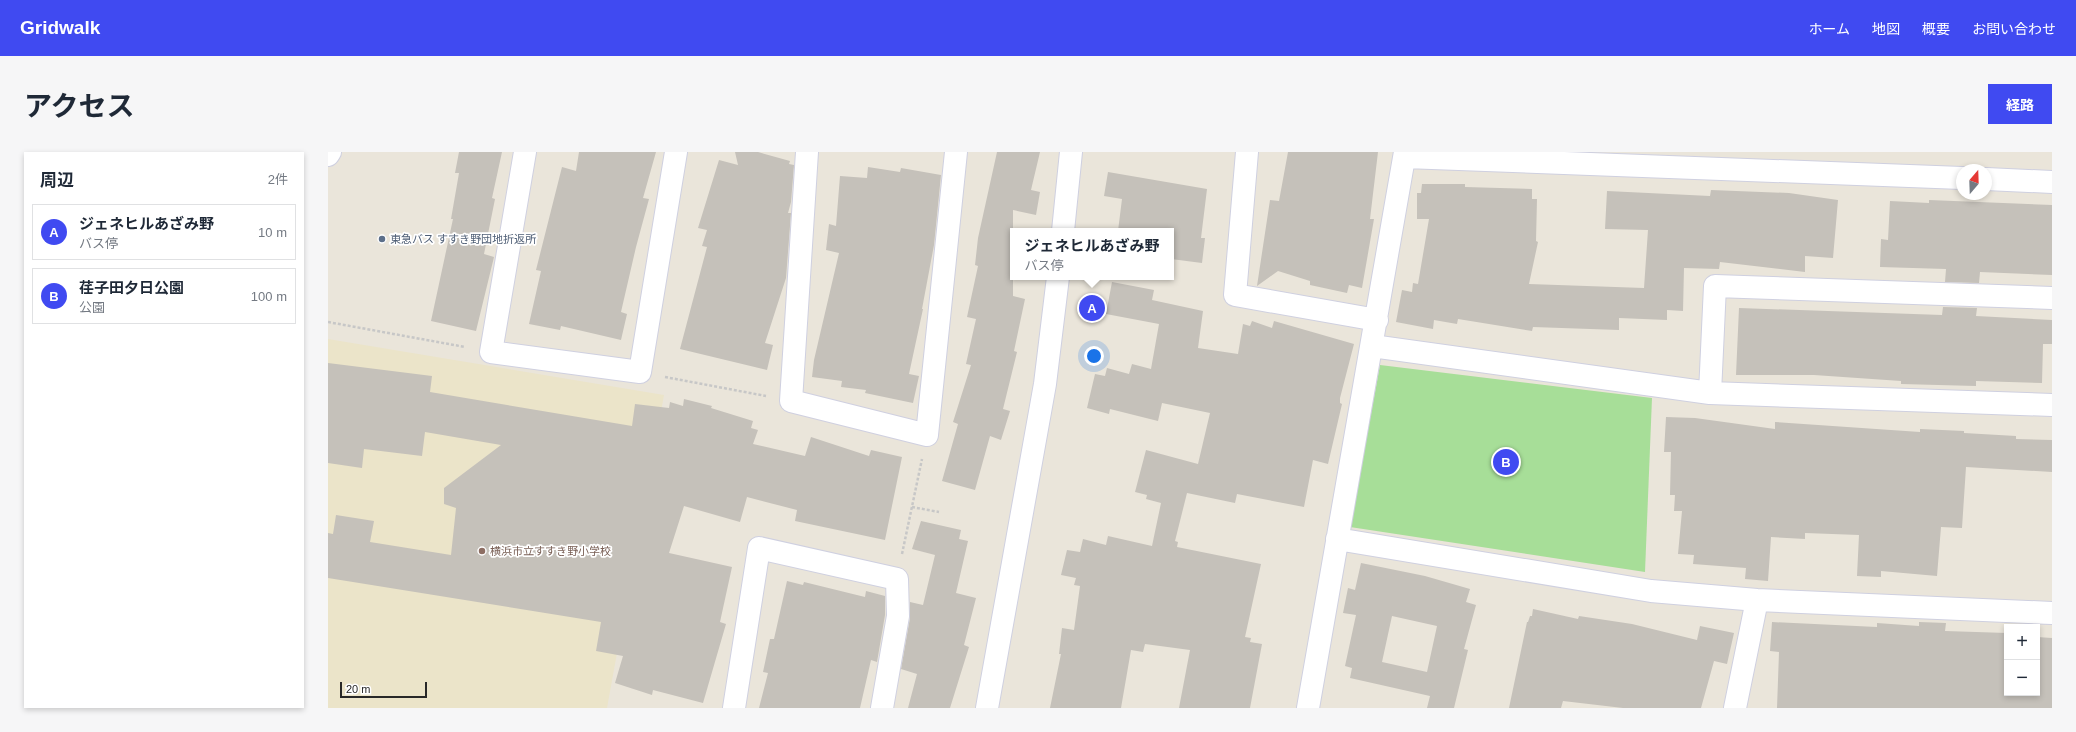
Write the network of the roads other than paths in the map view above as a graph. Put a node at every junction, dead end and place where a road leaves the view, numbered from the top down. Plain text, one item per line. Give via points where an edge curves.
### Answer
1 (330, 152) edge
2 (525, 152) edge
3 (676, 152) edge
4 (807, 152) edge
5 (956, 152) edge
6 (1071, 152) edge
7 (1247, 152) edge
8 (1405, 154) edge
9 (328, 156) edge
10 (1956, 178) edge
11 (1992, 179) edge
12 (2052, 182) edge
13 (1063, 228) edge
14 (1058, 280) edge
15 (2052, 298) edge
16 (1377, 320) junction
17 (1372, 346) junction
18 (1710, 394) junction
19 (2052, 406) edge
20 (1338, 539) junction
21 (1757, 600) junction
22 (2052, 613) edge
23 (734, 708) edge
24 (882, 708) edge
25 (987, 708) edge
26 (1308, 708) edge
27 (1735, 708) edge

1 - 9 street
2 - 3 street via 490,352 640,372
4 - 5 street via 791,401 927,435
6 - 13 street
7 - 16 street via 1235,295
8 - 10 street
8 - 16 street
11 - 12 street
14 - 25 street via 1045,384
15 - 18 street via 1715,286
16 - 17 street
17 - 18 street
17 - 20 street
18 - 19 street
20 - 21 street via 1652,591
20 - 26 street
21 - 22 street
21 - 27 street
23 - 24 street via 759,548 897,579 898,616

